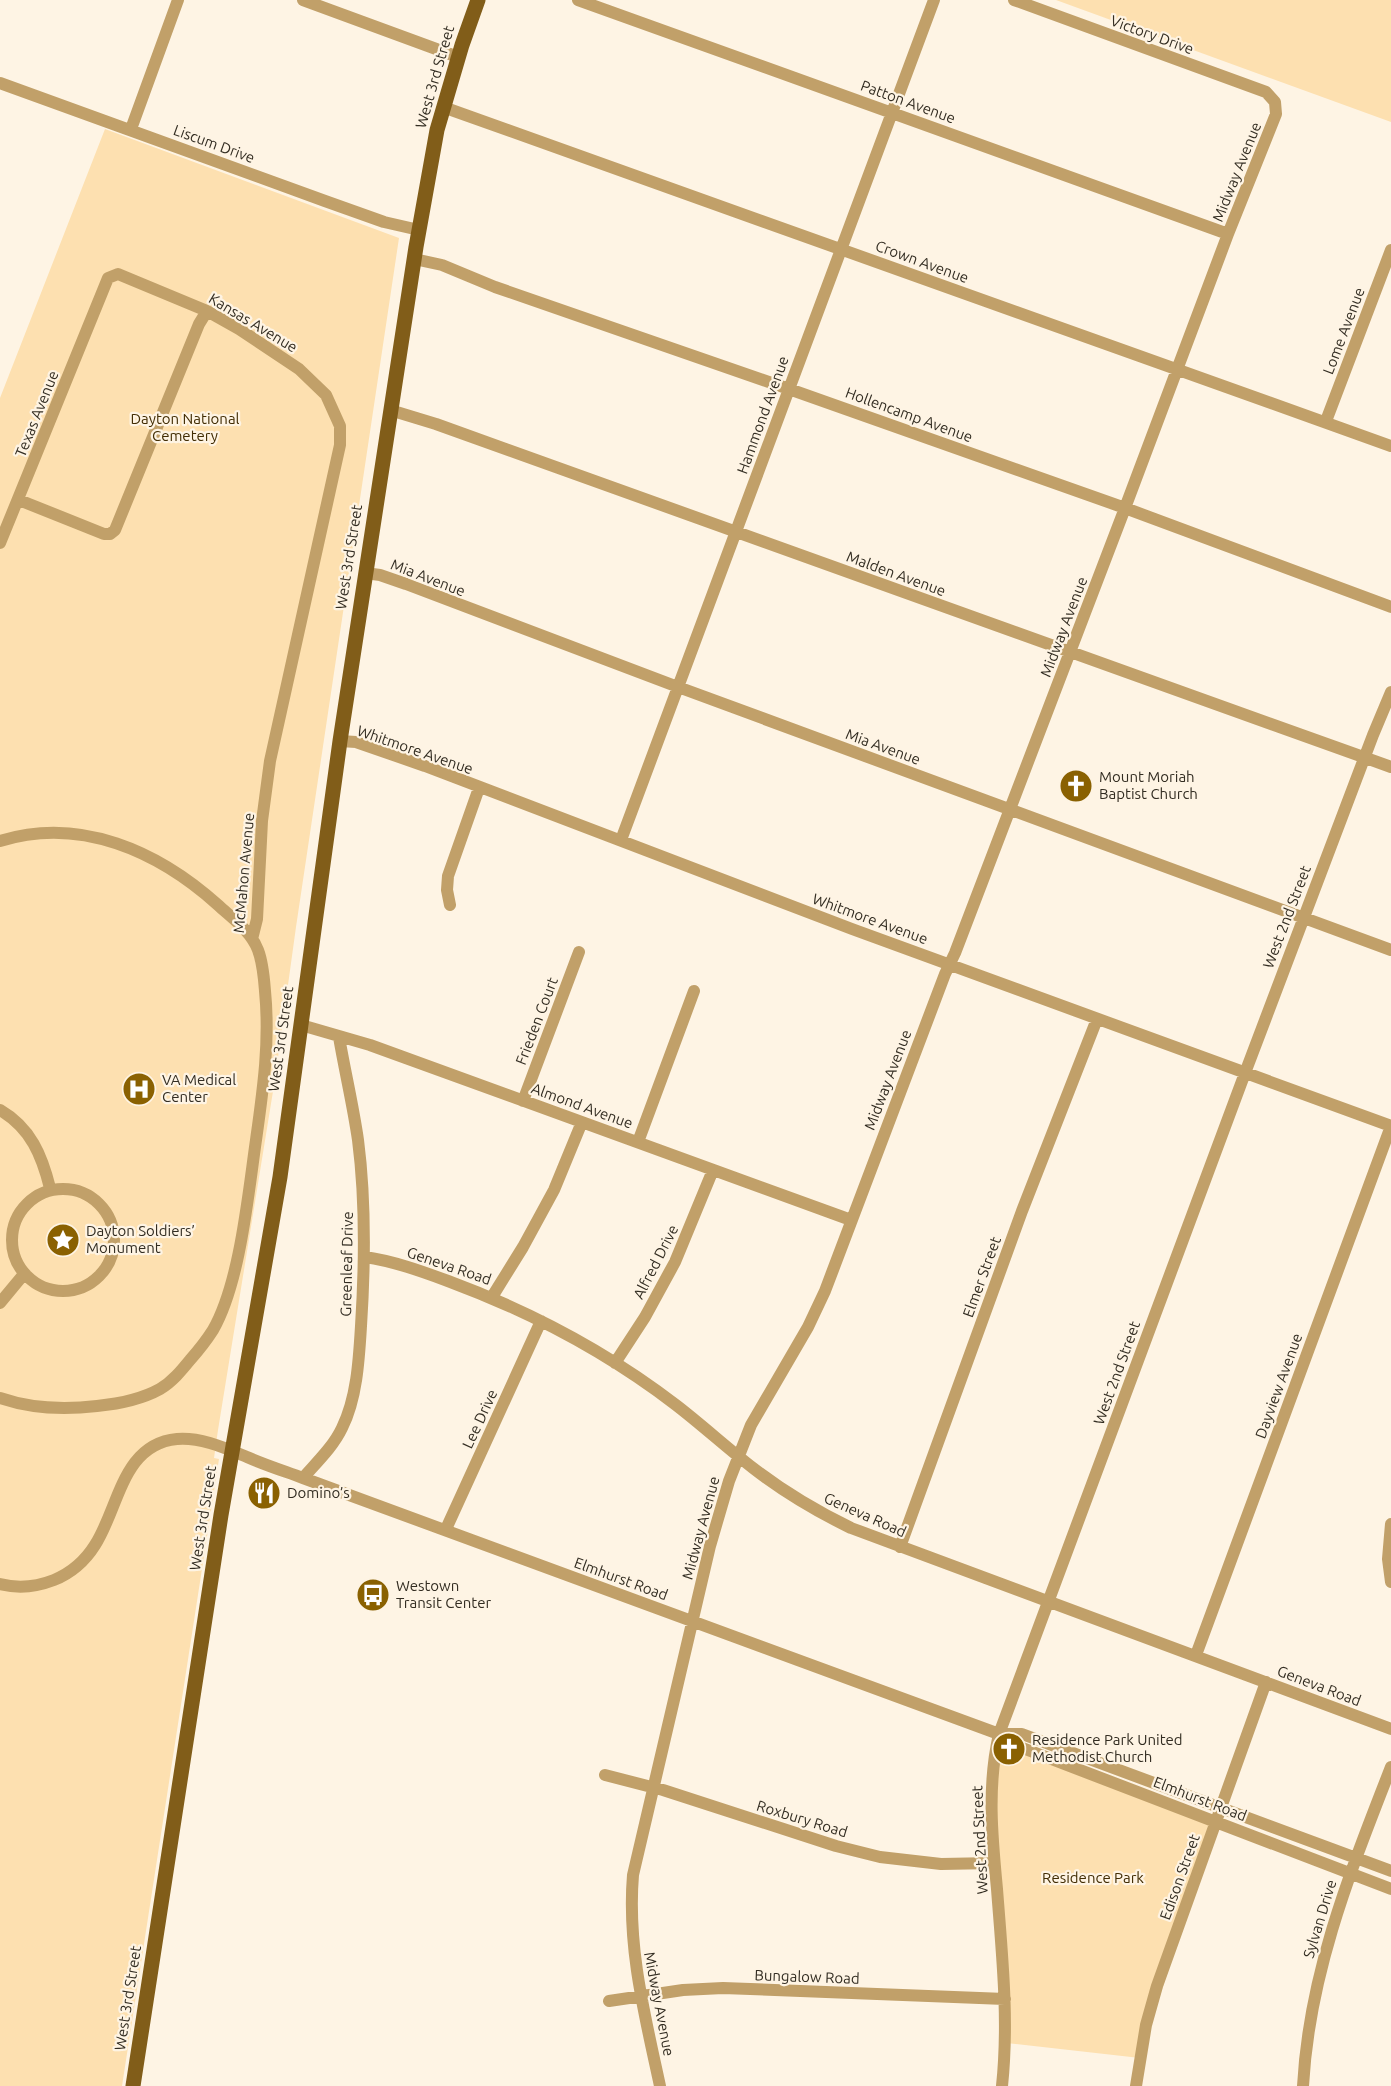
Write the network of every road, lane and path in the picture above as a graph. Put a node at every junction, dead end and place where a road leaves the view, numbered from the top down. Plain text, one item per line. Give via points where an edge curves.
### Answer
1 (178, 0) edge
2 (303, 0) edge
3 (478, 0) edge
4 (579, 0) edge
5 (934, 0) edge
6 (1014, 0) edge
7 (458, 57) junction
8 (0, 83) edge
9 (1275, 102) joint
10 (443, 107) junction
11 (892, 112) junction
12 (131, 129) junction
13 (419, 230) junction
14 (1228, 234) junction
15 (841, 248) junction
16 (1391, 250) edge
17 (414, 259) junction
18 (101, 295) joint
19 (207, 311) junction
20 (1178, 369) junction
21 (789, 388) junction
22 (390, 410) junction
23 (1326, 421) junction
24 (340, 426) joint
25 (1391, 446) edge
26 (19, 500) junction
27 (1125, 508) junction
28 (736, 532) junction
29 (0, 543) edge
30 (365, 573) junction
31 (1391, 607) edge
32 (1070, 652) junction
33 (678, 687) junction
34 (1391, 692) edge
35 (340, 741) junction
36 (1364, 758) junction
37 (1391, 768) edge
38 (479, 788) junction
39 (1009, 809) junction
40 (621, 840) junction
41 (0, 841) edge
42 (450, 905) dead end
43 (1303, 918) junction
44 (252, 939) junction
45 (1391, 950) edge
46 (579, 952) dead end
47 (949, 964) junction
48 (694, 991) dead end
49 (1097, 1019) junction
50 (301, 1025) junction
51 (339, 1037) junction
52 (1245, 1073) junction
53 (523, 1101) junction
54 (0, 1110) edge
55 (582, 1122) junction
56 (1391, 1126) edge
57 (638, 1142) junction
58 (714, 1170) junction
59 (50, 1188) junction
60 (851, 1220) junction
61 (365, 1257) junction
62 (24, 1274) junction
63 (492, 1297) junction
64 (0, 1303) edge
65 (541, 1321) junction
66 (615, 1363) junction
67 (0, 1398) edge
68 (232, 1450) junction
69 (738, 1455) junction
70 (303, 1478) junction
71 (1391, 1524) edge
72 (446, 1529) junction
73 (900, 1547) junction
74 (1391, 1582) edge
75 (0, 1584) edge
76 (1047, 1602) junction
77 (693, 1621) junction
78 (1196, 1655) junction
79 (1266, 1682) junction
80 (1391, 1730) edge
81 (999, 1734) junction
82 (1391, 1767) edge
83 (605, 1775) dead end
84 (652, 1788) junction
85 (1222, 1807) junction
86 (1216, 1822) junction
87 (1356, 1858) junction
88 (994, 1863) junction
89 (1391, 1872) edge
90 (1349, 1874) junction
91 (1391, 1889) edge
92 (641, 1995) junction
93 (1005, 1999) junction
94 (609, 2001) dead end
95 (134, 2086) edge
96 (660, 2086) edge
97 (1002, 2086) edge
98 (1136, 2086) edge
99 (1303, 2086) edge

1 - 12 street
2 - 7 street
3 - 7 main road, West 3rd Street
4 - 11 street, Patton Avenue
5 - 11 street, Hammond Avenue
6 - 9 street, Victory Drive via 1266,92
7 - 10 main road, West 3rd Street
8 - 12 street, Liscum Drive
9 - 14 street, Midway Avenue via 1276,114
10 - 13 main road, West 3rd Street
10 - 15 street, Crown Avenue
11 - 14 street, Patton Avenue
11 - 15 street, Hammond Avenue
12 - 13 street, Liscum Drive via 384,222
13 - 17 main road, West 3rd Street
14 - 20 street, Midway Avenue
15 - 20 street, Crown Avenue
15 - 21 street, Hammond Avenue
16 - 23 street, Lome Avenue
17 - 21 street, Hollencamp Avenue via 442,265 495,288
17 - 22 main road, West 3rd Street
18 - 19 street, Kansas Avenue via 108,278 118,274
18 - 26 street, Texas Avenue
19 - 24 street, Kansas Avenue via 299,369 326,395
19 - 26 street via 116,530 104,534
20 - 23 street, Crown Avenue
20 - 27 street, Midway Avenue
21 - 27 street, Hollencamp Avenue
21 - 28 street, Hammond Avenue
22 - 28 street, Malden Avenue
22 - 30 main road, West 3rd Street
23 - 25 street, Crown Avenue
24 - 44 street, McMahon Avenue via 340,445 270,761
26 - 29 street, Texas Avenue
27 - 31 street, Hollencamp Avenue
27 - 32 street, Midway Avenue
28 - 32 street, Malden Avenue
28 - 33 street, Hammond Avenue
30 - 33 street, Mia Avenue via 406,584
30 - 35 main road, West 3rd Street
32 - 36 street, Malden Avenue
32 - 39 street, Midway Avenue
33 - 39 street, Mia Avenue
33 - 40 street, Hammond Avenue
34 - 36 street, West 2nd Street
35 - 38 street, Whitmore Avenue via 356,742
35 - 50 main road, West 3rd Street
36 - 37 street, Malden Avenue
36 - 43 street, West 2nd Street
38 - 40 street, Whitmore Avenue
38 - 42 street via 449,869
39 - 43 street, Mia Avenue
39 - 47 street, Midway Avenue
40 - 47 street, Whitmore Avenue
41 - 44 street via 64,833 125,845 162,863 193,885
43 - 45 street, Mia Avenue
43 - 52 street, West 2nd Street
44 - 67 street, McMahon Avenue via 259,952 267,1004 265,1076 240,1242 229,1291 212,1331 173,1379 145,1395 109,1405 58,1409
46 - 53 street, Frieden Court
47 - 49 street, Whitmore Avenue
47 - 60 street, Midway Avenue
48 - 57 street
49 - 52 street, Whitmore Avenue
49 - 73 street, Elmer Street via 1022,1211
50 - 51 street, Almond Avenue
50 - 68 main road, West 3rd Street via 280,1177
51 - 53 street, Almond Avenue
51 - 61 street, Greenleaf Drive via 362,1175
52 - 56 street, Whitmore Avenue
52 - 76 street, West 2nd Street
53 - 55 street, Almond Avenue
54 - 59 street via 26,1131 37,1148
55 - 57 street, Almond Avenue
55 - 63 street via 554,1190
56 - 78 street, Dayview Avenue
57 - 58 street, Almond Avenue
58 - 60 street, Almond Avenue
58 - 66 street, Alfred Drive via 675,1262
59 - 62 street via 30,1200 14,1227 14,1252
59 - 62 street via 77,1191 99,1203 111,1219 114,1231 111,1257 96,1280 75,1289 47,1288
60 - 69 street, Midway Avenue via 817,1309
61 - 63 street, Geneva Road via 429,1274
61 - 70 street, Greenleaf Drive via 360,1348 350,1409 338,1437
62 - 64 street
63 - 65 street, Geneva Road
65 - 66 street, Geneva Road
65 - 72 street, Lee Drive
66 - 69 street, Geneva Road
68 - 70 street, Elmhurst Road
68 - 75 street, Elmhurst Road via 184,1439 148,1449 129,1470 96,1545 80,1563 59,1578 39,1585
68 - 95 main road, West 3rd Street
69 - 73 street, Geneva Road via 809,1506
69 - 77 street, Midway Avenue via 718,1515
70 - 72 street, Elmhurst Road
71 - 74 street
72 - 77 street, Elmhurst Road
73 - 76 street, Geneva Road
76 - 78 street, Geneva Road
76 - 81 street, West 2nd Street
77 - 81 street, Elmhurst Road
77 - 84 street, Midway Avenue
78 - 79 street, Geneva Road
79 - 80 street, Geneva Road
79 - 85 street, Edison Street
81 - 85 street, Elmhurst Road via 1022,1734
81 - 86 street, Elmhurst Road via 1020,1747
81 - 88 street, West 2nd Street via 991,1781
82 - 87 street, Sylvan Drive
83 - 84 street, Roxbury Road
84 - 88 street, Roxbury Road via 879,1857 941,1864
84 - 92 street, Midway Avenue via 632,1892 632,1946
85 - 86 street, Edison Street
85 - 87 street, Elmhurst Road
86 - 90 street, Elmhurst Road
86 - 98 street, Edison Street via 1157,1986
87 - 89 street, Elmhurst Road
87 - 90 street, Sylvan Drive
88 - 93 street, West 2nd Street
90 - 91 street, Elmhurst Road
90 - 99 street, Sylvan Drive via 1317,1986
92 - 93 street, Bungalow Road via 723,1988
92 - 94 street, Bungalow Road
92 - 96 street, Midway Avenue
93 - 97 street, West 2nd Street

